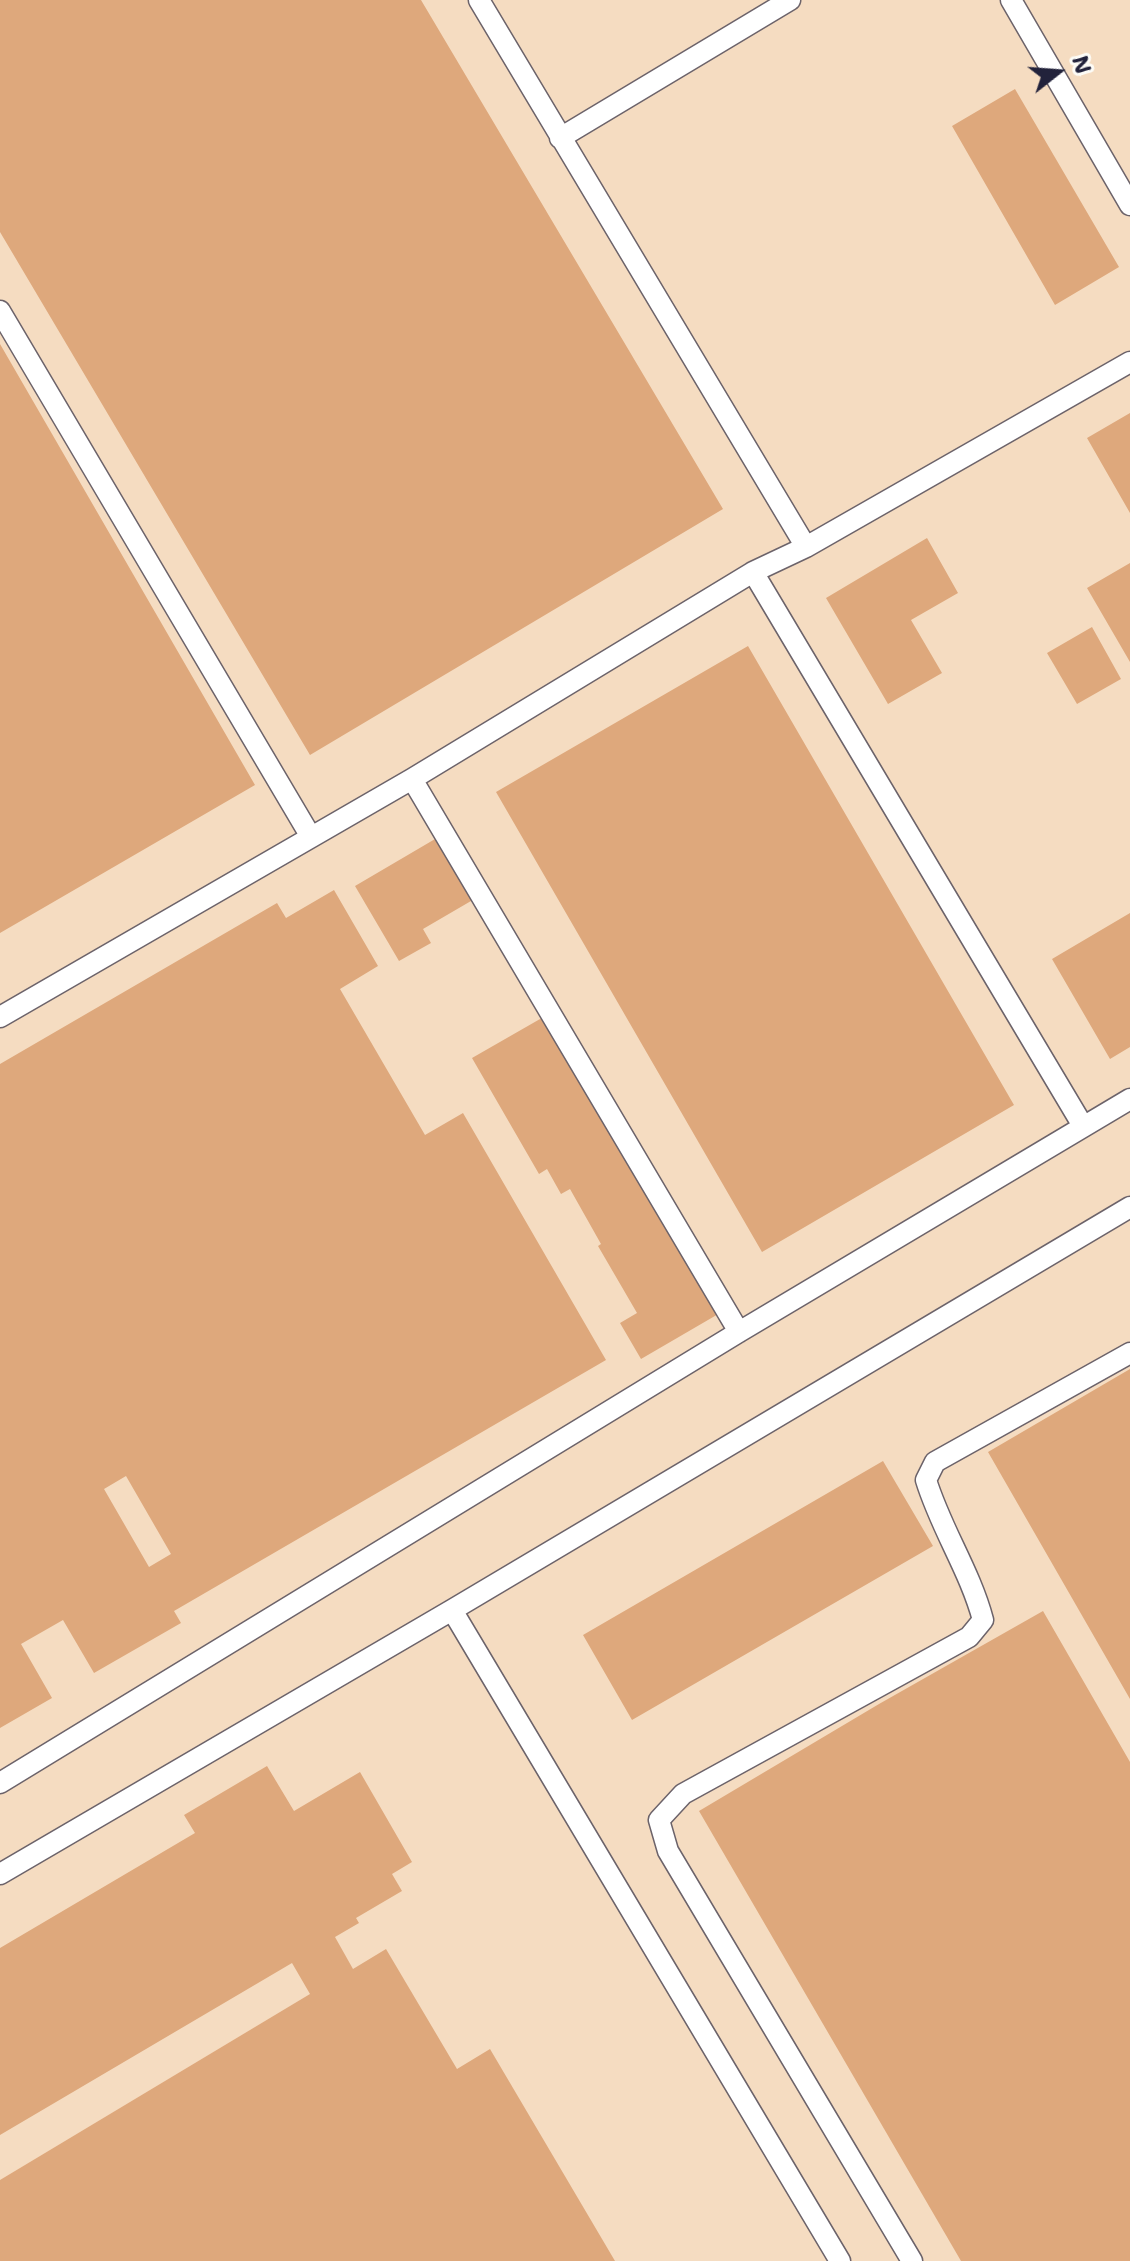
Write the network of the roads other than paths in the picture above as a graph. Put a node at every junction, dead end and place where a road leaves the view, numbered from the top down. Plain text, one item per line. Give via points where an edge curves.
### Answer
1 (479, 0) edge
2 (790, 0) edge
3 (1011, 0) edge
4 (560, 138) junction
5 (1130, 205) edge
6 (0, 311) edge
7 (1130, 362) edge
8 (806, 547) junction
9 (753, 572) junction
10 (412, 779) junction
11 (311, 837) junction
12 (0, 1017) edge
13 (1130, 1099) edge
14 (1083, 1126) junction
15 (1130, 1207) edge
16 (739, 1332) junction
17 (1130, 1353) edge
18 (452, 1610) junction
19 (0, 1783) edge
20 (0, 1874) edge
21 (840, 2261) edge
22 (912, 2261) edge

1 - 4 lane
2 - 4 lane
3 - 5 lane
4 - 8 lane
6 - 11 lane
7 - 8 lane
8 - 9 lane
9 - 10 lane
9 - 14 lane
10 - 11 lane
10 - 16 lane
11 - 12 lane
13 - 14 lane
14 - 16 lane
15 - 18 lane
16 - 19 lane
17 - 22 lane via 935,1462 926,1480 976,1590 983,1620 969,1637 683,1794 659,1820 668,1851
18 - 20 lane
18 - 21 lane

